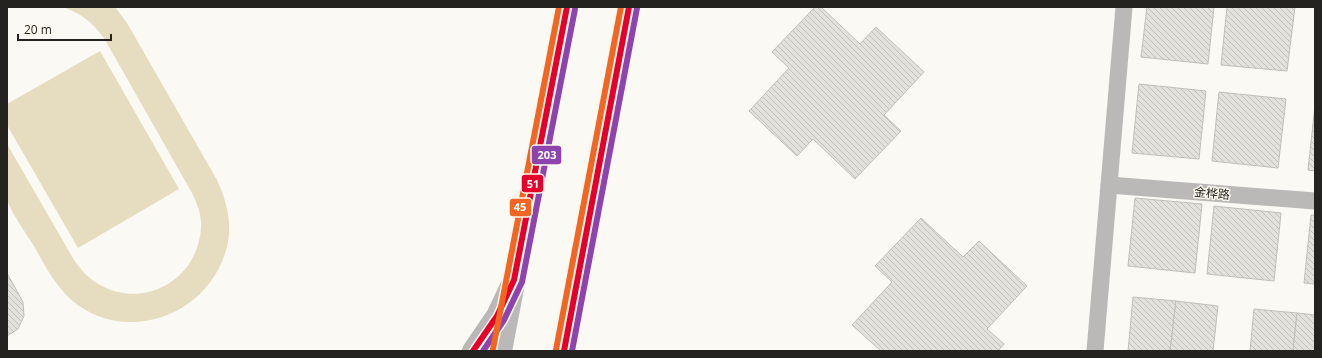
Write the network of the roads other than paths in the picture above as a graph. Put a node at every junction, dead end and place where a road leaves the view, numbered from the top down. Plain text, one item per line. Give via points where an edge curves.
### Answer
1 (567, 7) edge
2 (629, 7) edge
3 (1124, 7) edge
4 (1109, 185) junction
5 (1315, 201) edge
6 (514, 280) junction
7 (473, 351) edge
8 (500, 351) edge
9 (564, 351) edge
10 (1094, 351) edge

1 - 6 street
2 - 9 street
3 - 4 lane
4 - 5 lane, 金桦路
4 - 10 lane
6 - 7 main road via 497,316
6 - 8 street

